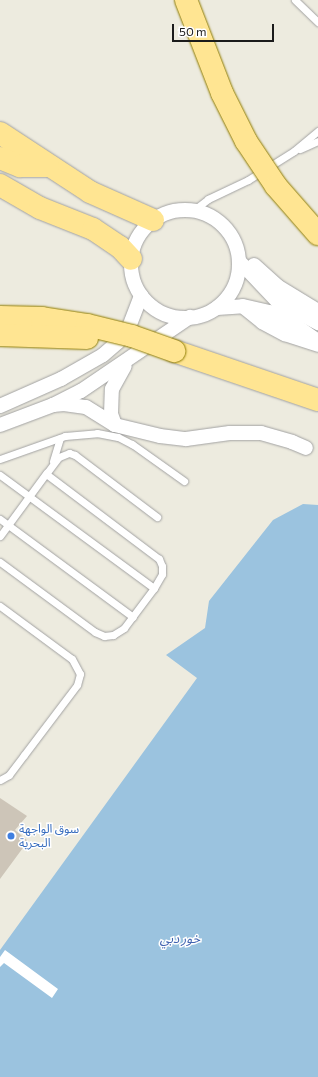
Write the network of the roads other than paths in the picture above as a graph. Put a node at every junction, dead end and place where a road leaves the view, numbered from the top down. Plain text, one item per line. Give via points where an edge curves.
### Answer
1 (186, 0) edge
2 (296, 0) edge
3 (318, 22) edge
4 (0, 116) edge
5 (318, 131) edge
6 (0, 133) edge
7 (318, 141) edge
8 (294, 151) junction
9 (0, 158) edge
10 (48, 166) junction
11 (2, 188) edge
12 (194, 210) junction
13 (154, 220) junction
14 (318, 234) edge
15 (239, 257) junction
16 (131, 259) junction
17 (141, 295) junction
18 (243, 306) junction
19 (217, 308) junction
20 (318, 311) edge
21 (0, 317) edge
22 (190, 317) junction
23 (318, 323) edge
24 (0, 335) edge
25 (318, 341) edge
26 (318, 345) edge
27 (174, 352) junction
28 (132, 357) junction
29 (318, 400) edge
30 (53, 405) junction
31 (0, 406) edge
32 (0, 425) edge
33 (115, 425) junction
34 (60, 438) junction
35 (306, 448) dead end
36 (0, 459) edge
37 (46, 474) junction
38 (0, 475) edge
39 (184, 481) dead end
40 (29, 497) junction
41 (157, 517) dead end
42 (0, 519) edge
43 (9, 525) junction
44 (0, 536) edge
45 (0, 562) edge
46 (154, 588) junction
47 (0, 606) edge
48 (133, 617) junction
49 (0, 780) edge

1 - 14 main road, bridge via 222,92 246,141 276,186
2 - 3 lane
4 - 10 main road via 39,149
5 - 8 lane
6 - 10 main road
7 - 8 lane
8 - 12 lane via 248,180 208,199
9 - 10 main road via 20,166
10 - 13 main road via 111,203
11 - 16 main road via 40,208 93,229 116,244
12 - 13 street via 169,212
12 - 15 street via 223,224 235,241
13 - 16 street via 136,241
15 - 19 street via 234,288
15 - 20 street via 277,286
15 - 23 street via 277,301
16 - 17 street via 133,277
17 - 22 street via 162,312
17 - 31 street via 129,327 118,342 103,355 61,380
18 - 19 street
18 - 25 street via 280,317
18 - 26 street via 278,331
19 - 22 street
21 - 27 main road, bridge via 42,318 87,325 132,336
22 - 28 street
24 - 27 main road, bridge via 106,339
27 - 29 main road
28 - 30 street via 107,375
28 - 33 street via 112,389 111,414
30 - 32 street
30 - 33 street via 86,407
33 - 35 street via 160,436 186,439 230,433 261,434
34 - 36 lane
34 - 37 lane
34 - 39 lane via 89,433 118,438 138,448
37 - 40 lane
37 - 41 lane via 59,457 68,453 75,455
37 - 46 lane via 159,559 162,574
38 - 40 lane
40 - 43 lane
40 - 46 lane
42 - 43 lane
43 - 44 lane
43 - 48 lane
45 - 48 lane via 99,634 117,634
46 - 48 lane
47 - 49 lane via 72,659 80,674 77,685 9,776

